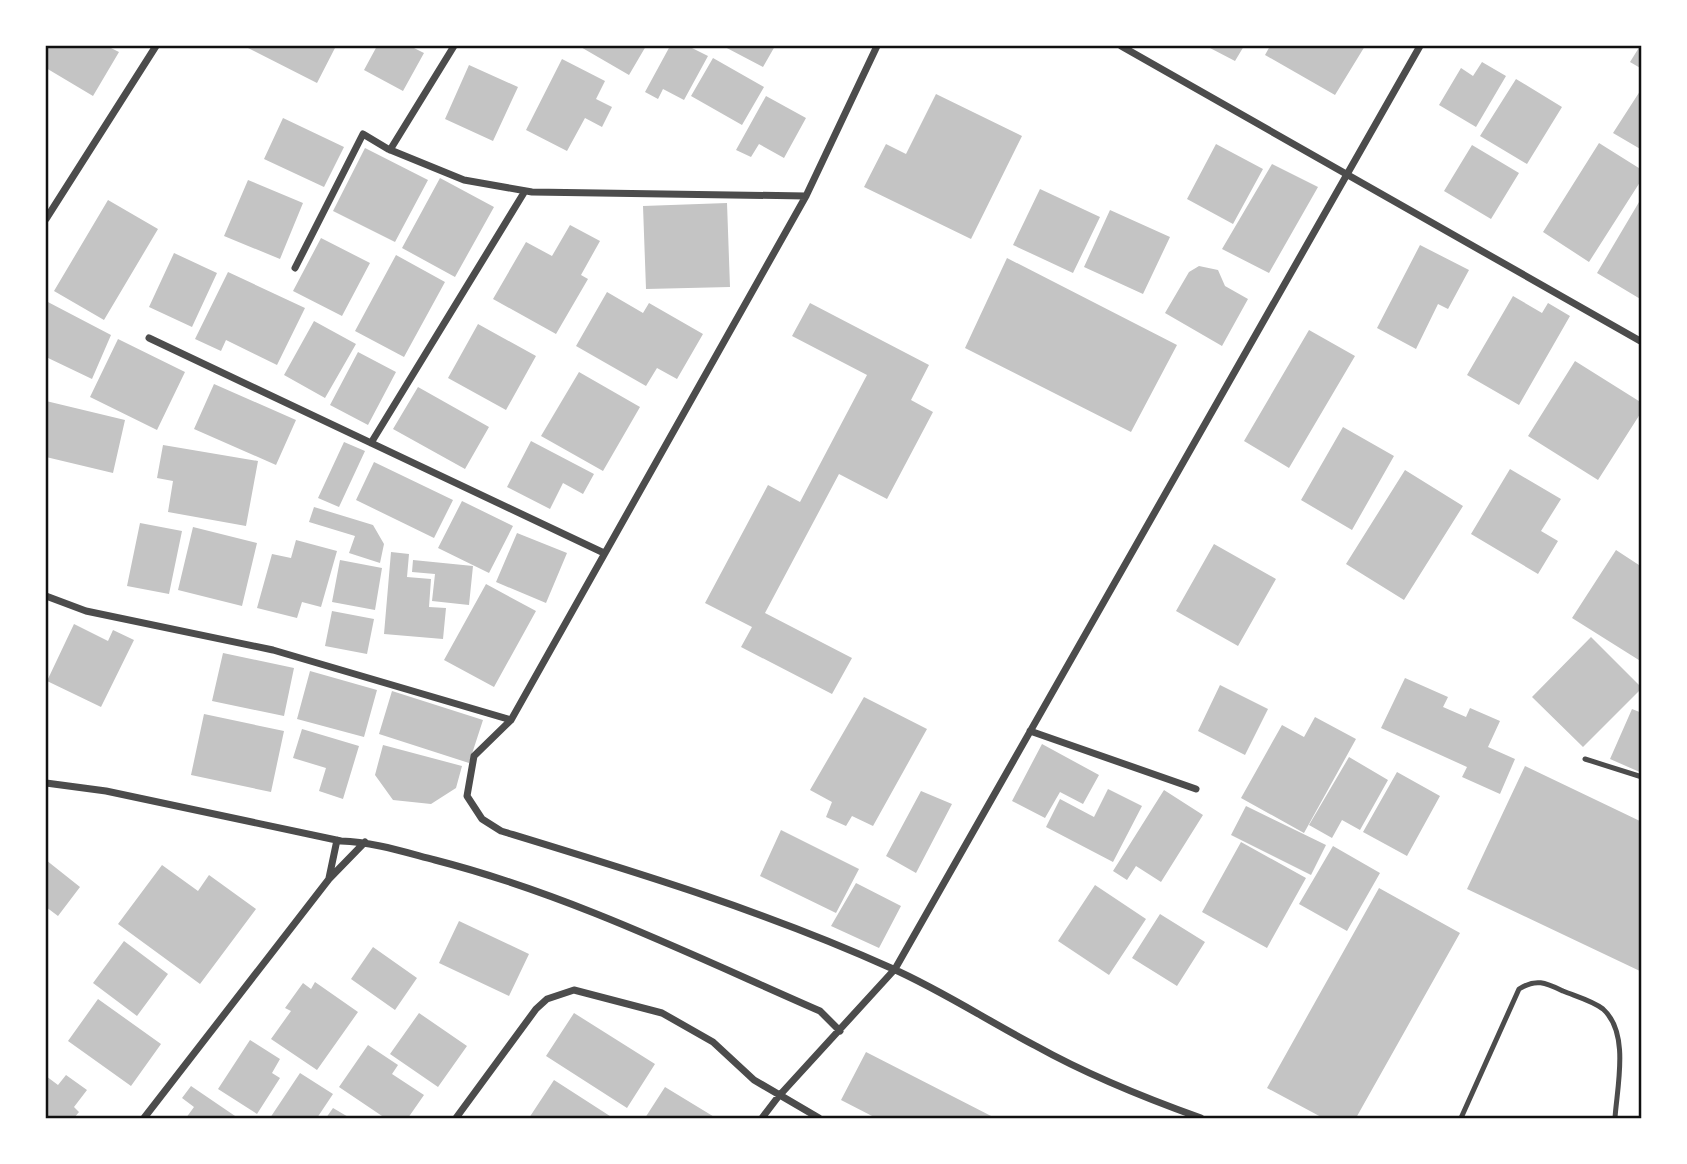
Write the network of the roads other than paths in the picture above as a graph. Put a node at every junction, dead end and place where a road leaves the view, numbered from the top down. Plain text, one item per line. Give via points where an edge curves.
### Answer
1 (156, 46) edge
2 (454, 46) edge
3 (877, 46) edge
4 (1121, 46) edge
5 (1420, 46) edge
6 (390, 150) junction
7 (1345, 175) junction
8 (525, 191) junction
9 (806, 196) junction
10 (46, 219) edge
11 (295, 268) dead end
12 (149, 338) dead end
13 (1642, 342) edge
14 (371, 443) junction
15 (604, 554) junction
16 (46, 596) edge
17 (511, 720) junction
18 (1030, 731) junction
19 (1585, 759) dead end
20 (1642, 777) edge
21 (46, 783) edge
22 (1196, 789) dead end
23 (337, 840) junction
24 (365, 842) junction
25 (329, 879) junction
26 (895, 969) junction
27 (840, 1031) junction
28 (778, 1097) junction
29 (144, 1118) edge
30 (456, 1118) edge
31 (762, 1118) edge
32 (819, 1118) edge
33 (1201, 1118) edge
34 (1461, 1118) edge
35 (1615, 1118) edge

1 - 10 street
2 - 6 street
3 - 9 street
4 - 7 street
5 - 7 street
6 - 8 street via 464,180
6 - 11 street via 363,134
7 - 13 street
7 - 18 street
8 - 9 street
8 - 14 street
9 - 15 street
12 - 14 street
14 - 15 street
15 - 17 street
16 - 17 street via 86,611 273,650
17 - 26 street via 474,756 467,796 482,819 501,831 811,933
18 - 22 street
18 - 26 street
19 - 20 lane
21 - 23 street via 106,791
23 - 24 street
23 - 25 street
24 - 25 street
24 - 27 street via 476,870 606,917 820,1011
25 - 29 street
26 - 27 street
26 - 33 street via 1040,1048
27 - 28 street
28 - 30 street via 713,1042 662,1013 583,992 560,993 536,1009
28 - 31 street
28 - 32 street
34 - 35 lane via 1519,989 1542,981 1602,1009 1615,1026 1619,1045

